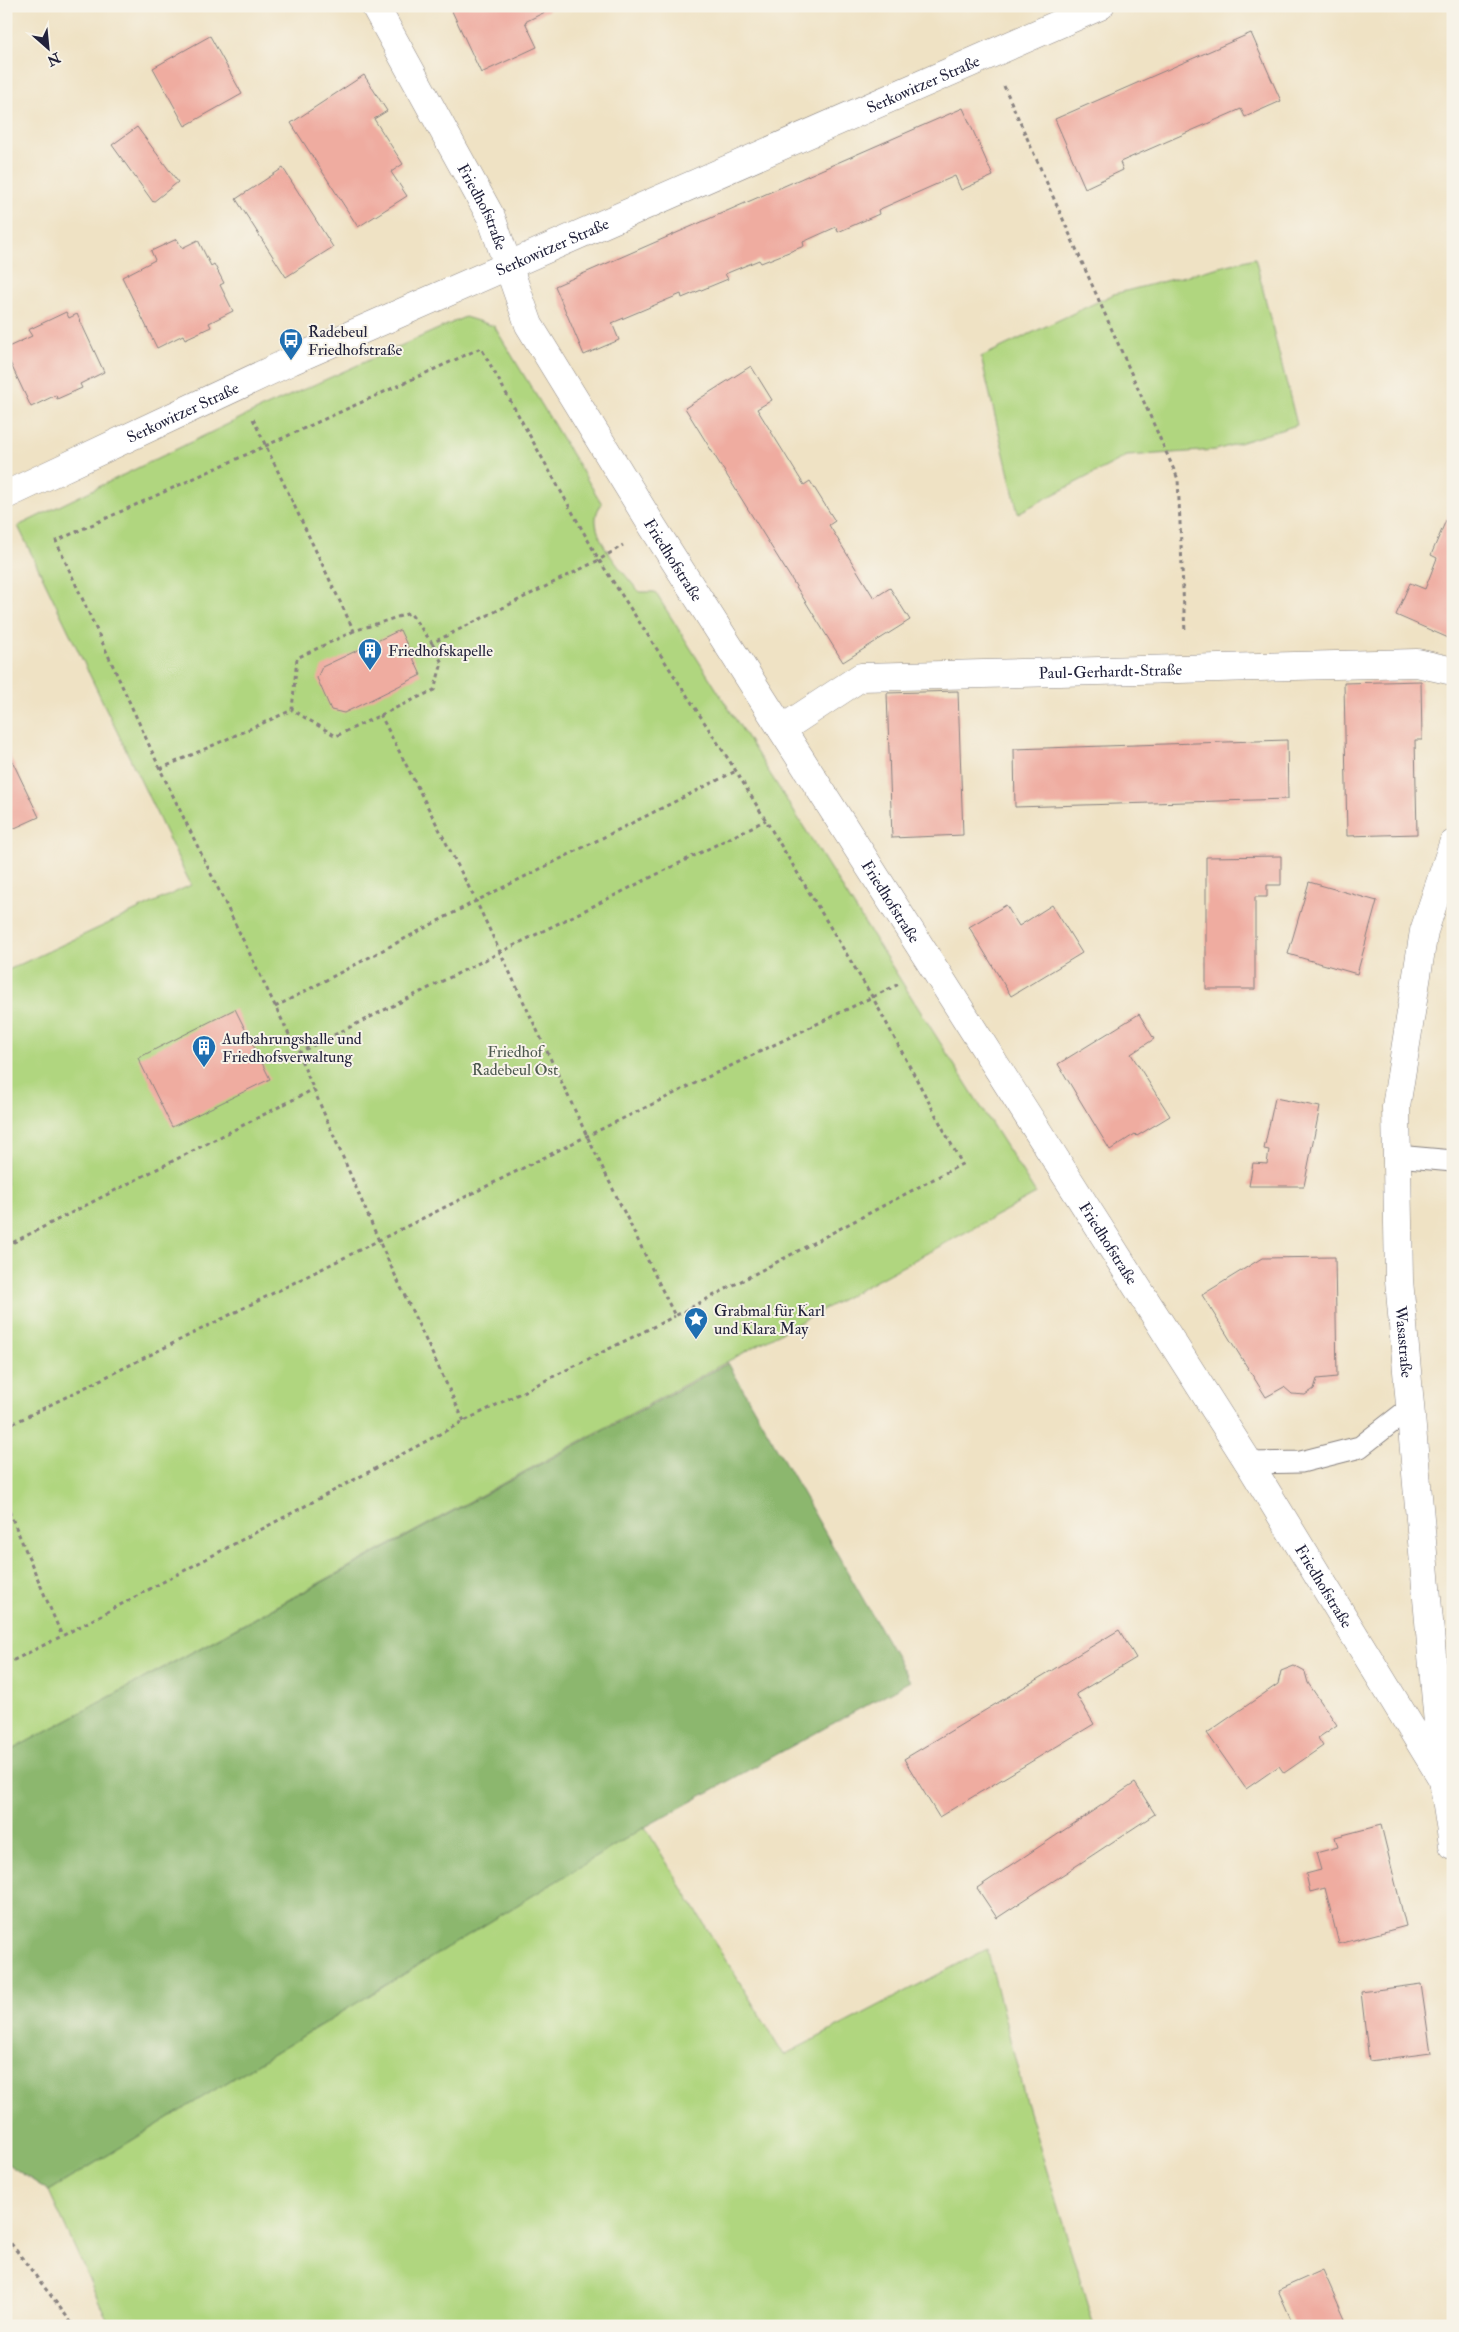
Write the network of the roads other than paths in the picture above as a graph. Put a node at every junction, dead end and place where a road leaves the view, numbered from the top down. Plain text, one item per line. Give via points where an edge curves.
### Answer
1 (375, 6) edge
2 (1100, 6) edge
3 (509, 265) junction
4 (6, 495) edge
5 (1453, 671) edge
6 (782, 729) junction
7 (1453, 844) edge
8 (1396, 1156) junction
9 (1453, 1161) edge
10 (1410, 1408) junction
11 (1249, 1463) junction
12 (1448, 1779) edge
13 (1453, 1845) edge

1 - 3 street, Friedhofstraße via 491,218
2 - 3 street, Serkowitzer Straße
3 - 4 street, Serkowitzer Straße via 236,387
3 - 6 street, Friedhofstraße via 529,325
5 - 6 street, Paul-Gerhardt-Straße via 1418,663 861,677
6 - 11 street, Friedhofstraße
7 - 8 street, Wasastraße via 1424,931 1396,1107
8 - 9 lane
8 - 10 street, Wasastraße via 1399,1280
10 - 11 lane via 1360,1447 1301,1462
10 - 12 street, Wasastraße
11 - 12 street, Friedhofstraße
12 - 13 street, Wasastraße

